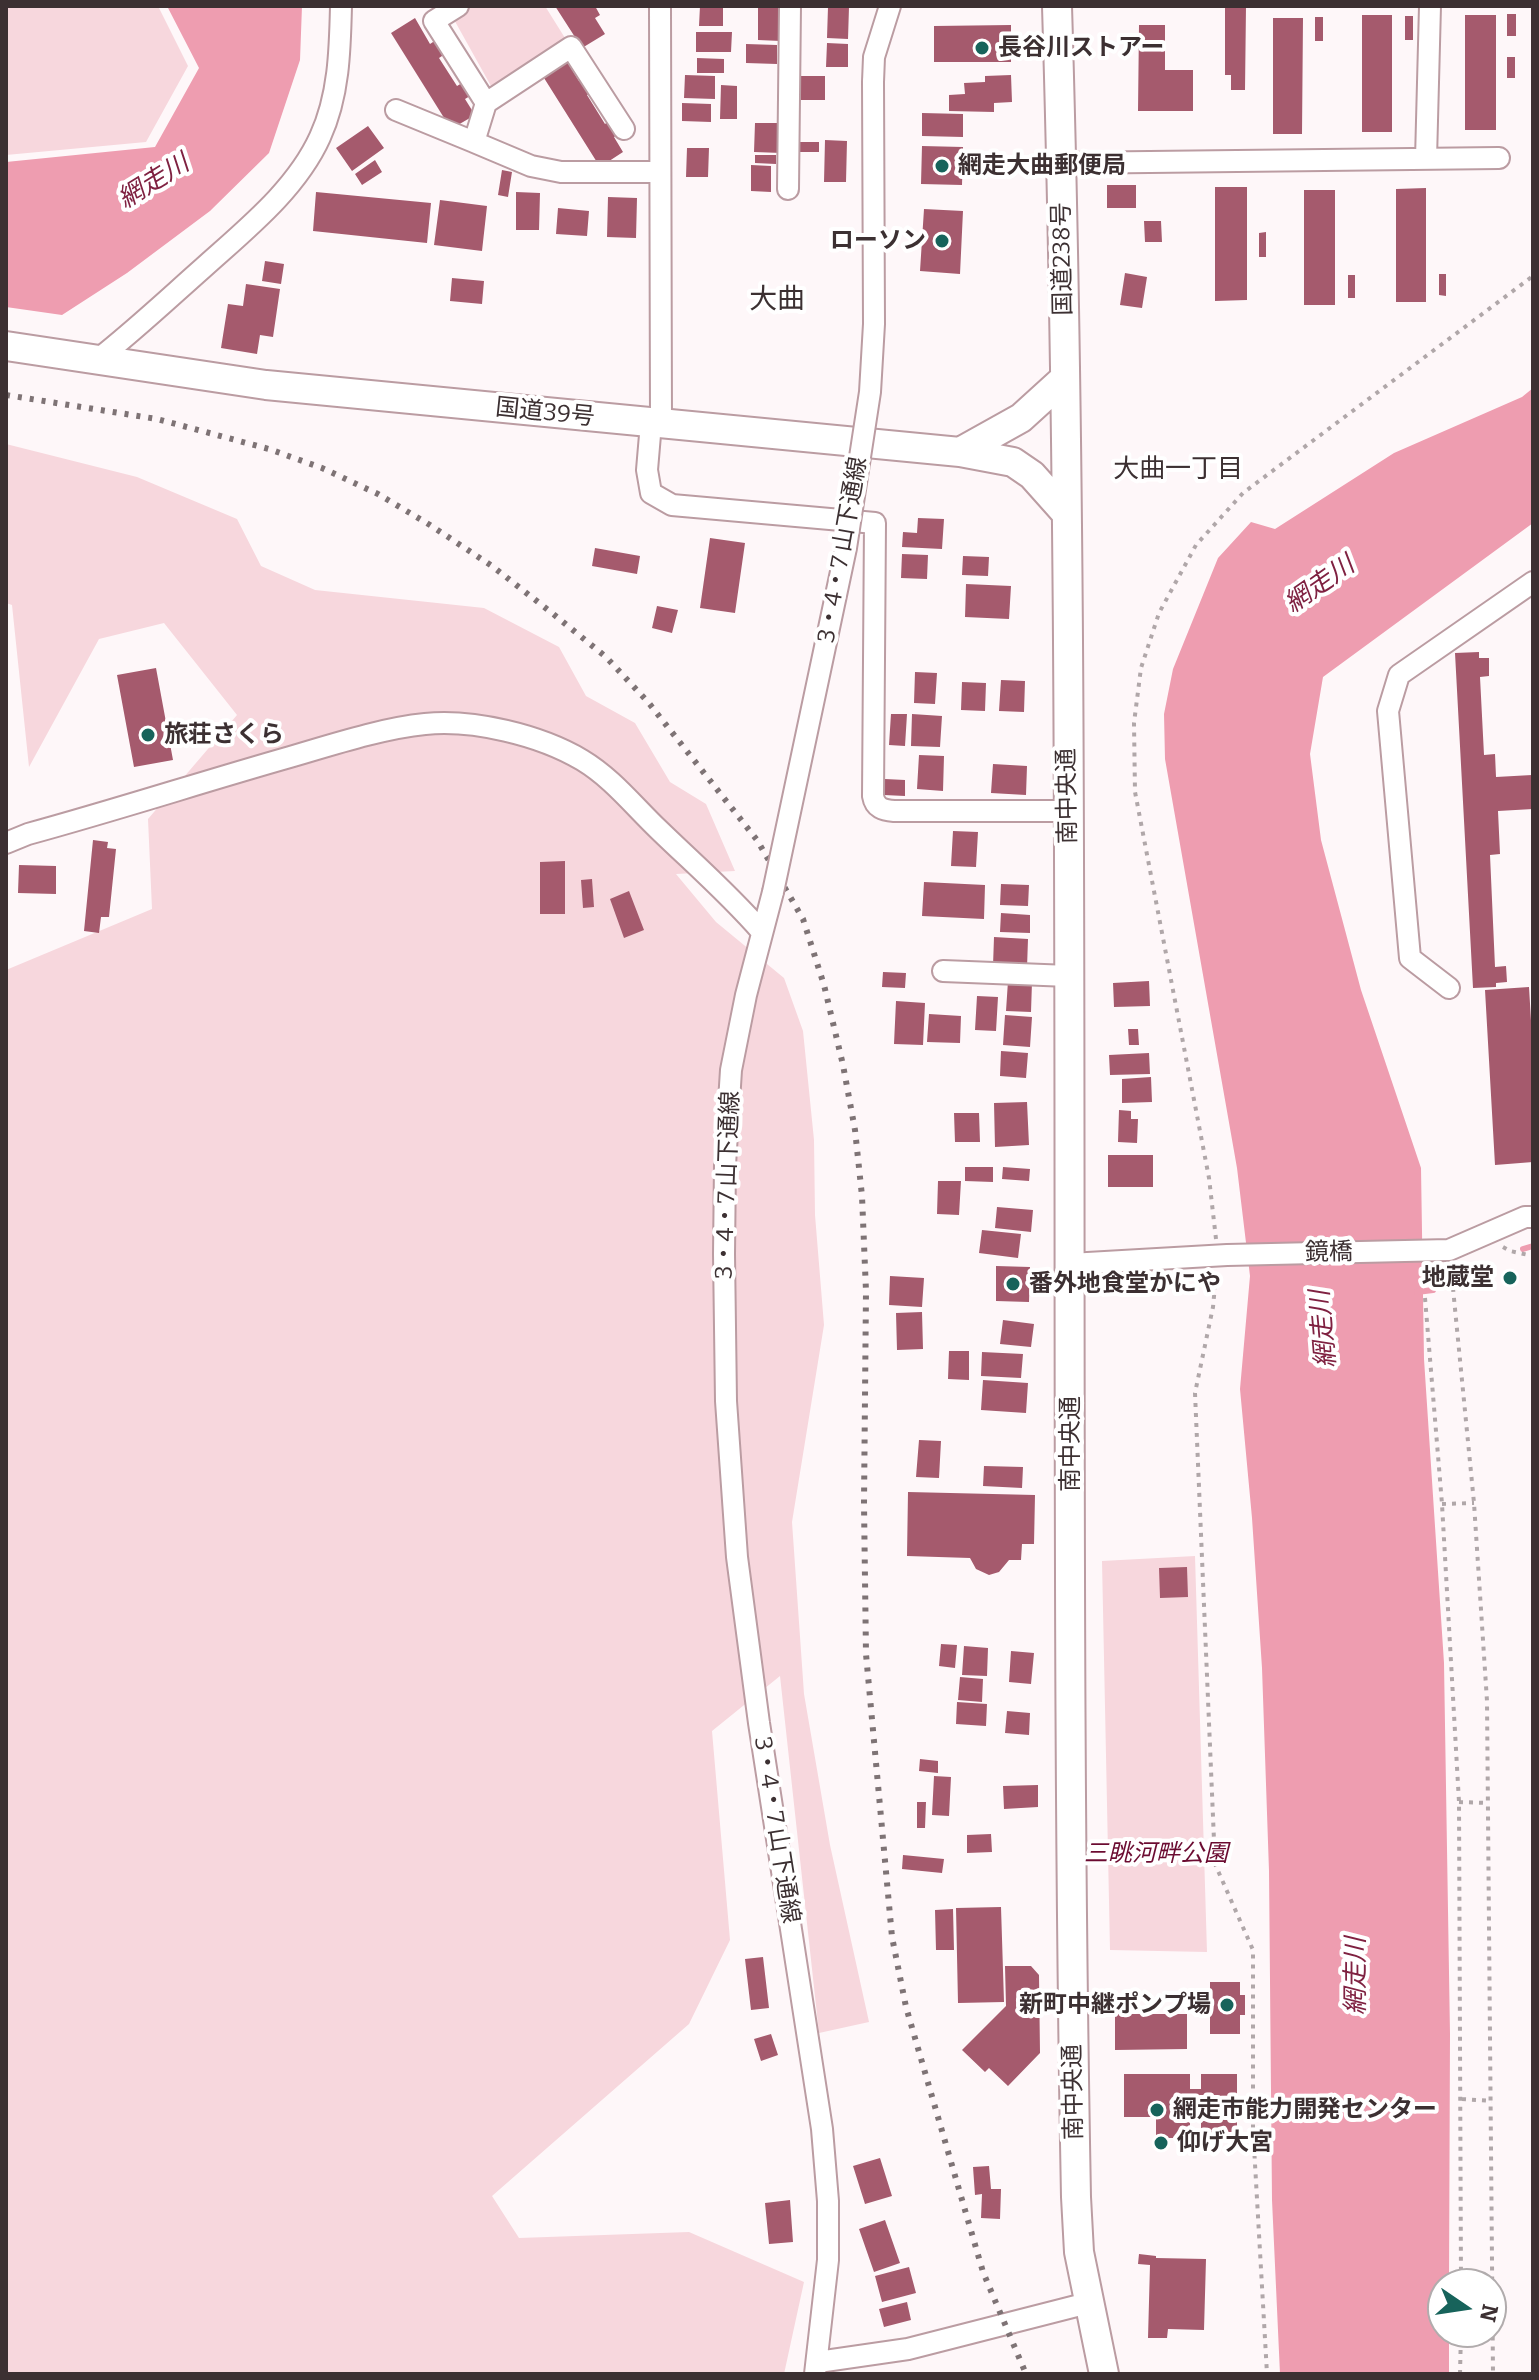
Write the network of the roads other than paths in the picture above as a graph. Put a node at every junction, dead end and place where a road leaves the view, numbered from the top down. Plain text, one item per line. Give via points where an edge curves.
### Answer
1 (341, 6) edge
2 (458, 6) edge
3 (660, 6) edge
4 (790, 6) edge
5 (890, 6) edge
6 (1057, 6) edge
7 (1430, 6) edge
8 (486, 103) junction
9 (396, 110) dead end
10 (624, 129) dead end
11 (474, 142) junction
12 (1499, 158) dead end
13 (1426, 159) junction
14 (1062, 163) junction
15 (658, 172) junction
16 (788, 189) dead end
17 (6, 346) edge
18 (97, 360) junction
19 (1065, 378) junction
20 (656, 424) junction
21 (960, 452) junction
22 (1065, 512) junction
23 (1533, 582) edge
24 (1069, 811) junction
25 (6, 825) edge
26 (28, 834) junction
27 (6, 843) edge
28 (761, 931) junction
29 (943, 971) dead end
30 (1069, 976) junction
31 (1449, 988) dead end
32 (1533, 1217) edge
33 (1070, 1264) junction
34 (1088, 2303) junction
35 (816, 2368) edge
36 (1104, 2374) edge

1 - 18 street via 333,101 320,138 299,173 229,244
2 - 8 street via 434,21
3 - 15 street
4 - 16 street
5 - 28 street, 3・4・7 山下通線, bridge via 874,57 870,392 846,548
6 - 14 highway, 国道238号
7 - 13 street
8 - 10 street via 571,47
8 - 11 street
9 - 11 street
11 - 15 street via 531,166 561,172
12 - 13 street
13 - 14 street
14 - 19 highway, 国道238号
15 - 20 street
17 - 18 highway, 国道39号
18 - 20 highway, 国道39号 via 266,385
19 - 21 highway via 1021,418
19 - 22 highway, 国道238号
20 - 21 highway, 国道39号
20 - 24 street via 647,470 651,493 672,505 875,523 873,796 878,807
21 - 22 highway, 国道39号 via 1013,462
22 - 24 highway, 南中央通
23 - 31 street via 1399,675 1388,711 1410,958
24 - 30 highway, 南中央通
25 - 26 street
26 - 27 street
26 - 28 street via 323,747 425,724 466,725 542,741 582,760 619,788
28 - 35 street, 3・4・7 山下通線 via 731,1070 724,1239 726,1401 737,1557 822,2129 828,2260
29 - 30 street
30 - 33 highway, 南中央通
32 - 33 street, 鏡橋 via 1440,1250
33 - 34 highway, 南中央通 via 1073,2068 1079,2252
34 - 35 street
34 - 36 highway, 南中央通

